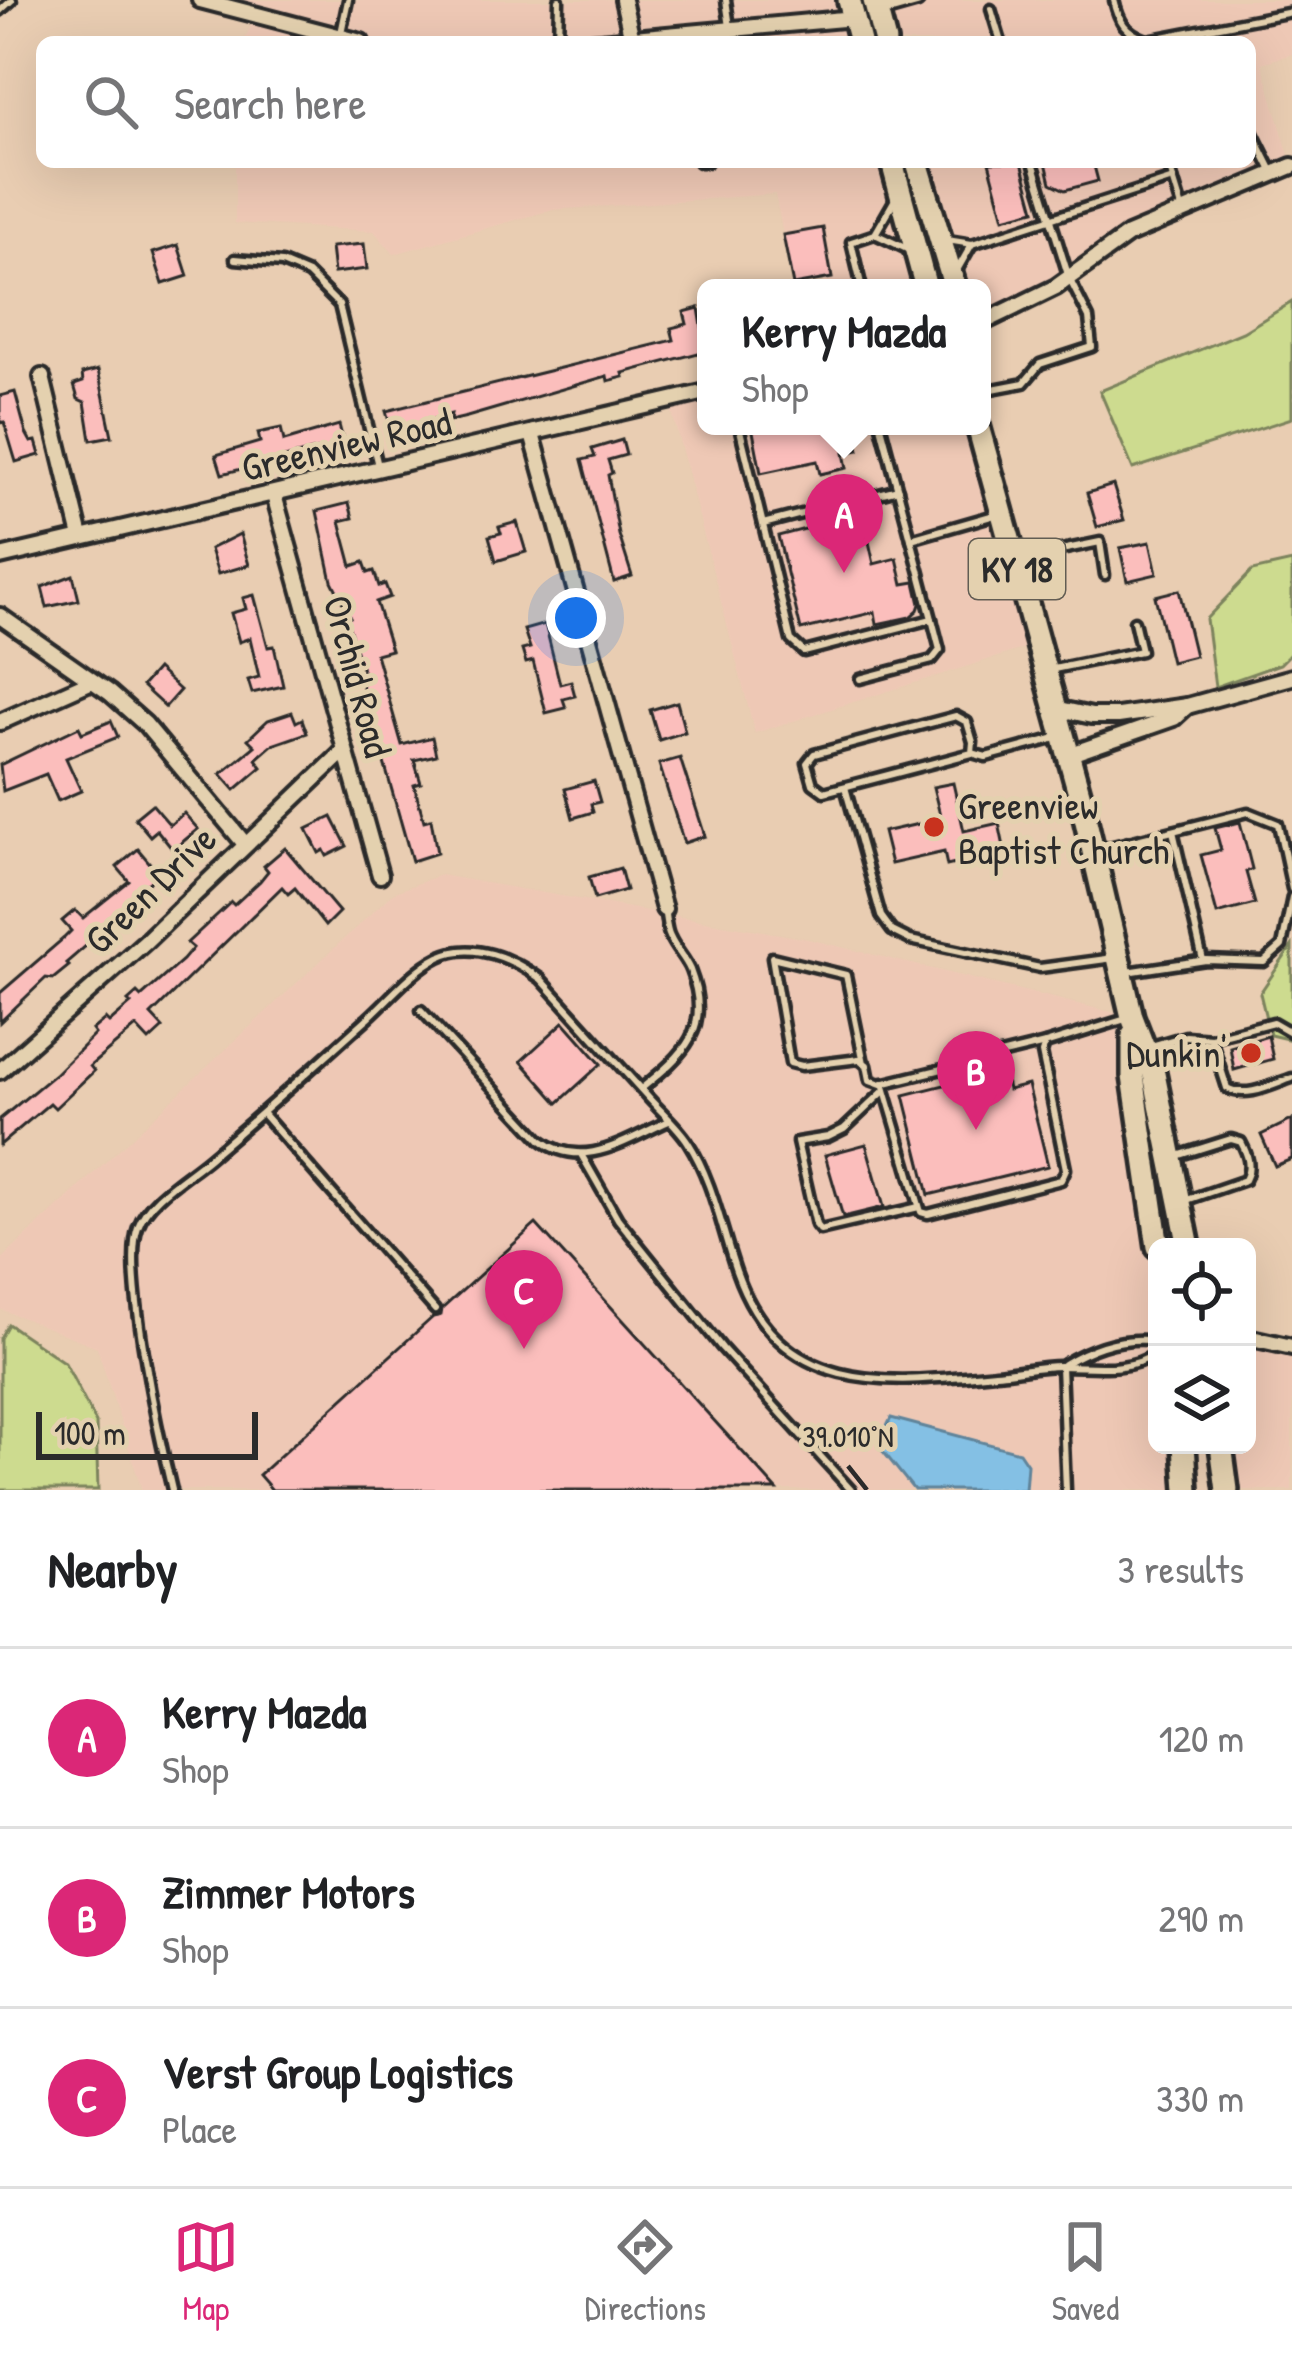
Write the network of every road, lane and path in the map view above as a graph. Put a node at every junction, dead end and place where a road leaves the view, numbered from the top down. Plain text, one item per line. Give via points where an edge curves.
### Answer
1 (12, 0) edge
2 (200, 0) edge
3 (349, 0) edge
4 (559, 0) edge
5 (623, 0) edge
6 (726, 0) edge
7 (916, 0) edge
8 (1114, 0) edge
9 (876, 6) edge
10 (851, 9) edge
11 (991, 9) dead end
12 (0, 11) edge
13 (1292, 12) edge
14 (731, 31) junction
15 (336, 36) edge
16 (340, 36) edge
17 (558, 36) edge
18 (631, 36) edge
19 (676, 36) edge
20 (884, 36) edge
21 (999, 36) edge
22 (1136, 36) edge
23 (1168, 36) edge
24 (1256, 140) edge
25 (1292, 166) edge
26 (894, 168) edge
27 (922, 168) edge
28 (1035, 168) edge
29 (1170, 168) edge
30 (1274, 174) junction
31 (1173, 179) junction
32 (900, 191) junction
33 (1183, 211) junction
34 (1052, 221) junction
35 (874, 234) junction
36 (940, 238) junction
37 (972, 244) junction
38 (917, 255) junction
39 (235, 259) dead end
40 (1069, 278) junction
41 (860, 279) edge
42 (924, 279) edge
43 (952, 279) edge
44 (957, 279) edge
45 (991, 319) edge
46 (42, 376) dead end
47 (991, 390) edge
48 (697, 394) edge
49 (532, 434) junction
50 (741, 435) edge
51 (883, 435) edge
52 (980, 435) edge
53 (379, 470) junction
54 (898, 489) junction
55 (274, 495) junction
56 (1002, 514) junction
57 (763, 524) junction
58 (81, 537) junction
59 (911, 539) junction
60 (0, 557) edge
61 (1015, 560) junction
62 (1105, 575) dead end
63 (0, 616) edge
64 (932, 619) junction
65 (1134, 621) dead end
66 (1046, 671) junction
67 (1292, 677) edge
68 (860, 679) dead end
69 (92, 681) junction
70 (1187, 706) junction
71 (1055, 708) junction
72 (0, 722) edge
73 (1065, 746) junction
74 (344, 751) junction
75 (972, 753) junction
76 (845, 787) junction
77 (1173, 831) junction
78 (245, 844) junction
79 (1094, 851) junction
80 (380, 875) dead end
81 (1292, 893) edge
82 (664, 909) joint
83 (1203, 960) junction
84 (1122, 964) junction
85 (421, 1010) dead end
86 (1132, 1016) junction
87 (1292, 1033) edge
88 (1211, 1038) junction
89 (1045, 1044) junction
90 (1144, 1048) junction
91 (864, 1063) junction
92 (0, 1072) edge
93 (1292, 1078) edge
94 (884, 1087) junction
95 (641, 1089) junction
96 (262, 1114) junction
97 (669, 1120) junction
98 (582, 1156) junction
99 (1172, 1157) junction
100 (1180, 1202) junction
101 (919, 1207) junction
102 (1157, 1238) edge
103 (1187, 1238) edge
104 (435, 1310) dead end
105 (1148, 1339) edge
106 (1256, 1339) edge
107 (1292, 1347) edge
108 (1148, 1359) edge
109 (1061, 1366) junction
110 (1185, 1454) edge
111 (1222, 1454) edge
112 (172, 1490) edge
113 (851, 1490) edge
114 (1066, 1490) edge
115 (1187, 1490) edge
116 (1227, 1490) edge

1 - 12 lane
2 - 15 street
3 - 16 lane
4 - 17 lane
5 - 18 street
6 - 14 lane
7 - 9 street
8 - 22 lane via 1119,21
9 - 20 main road
10 - 14 street
11 - 21 lane
13 - 23 lane
14 - 19 street
24 - 30 lane
25 - 30 street
26 - 32 main road
27 - 36 main road
28 - 34 lane
29 - 31 lane
30 - 33 street
31 - 33 lane
31 - 34 lane
32 - 35 lane
32 - 38 main road
33 - 40 street via 1128,235
34 - 37 lane
34 - 40 lane
35 - 38 lane
35 - 41 lane via 851,242
36 - 37 lane
36 - 43 main road
37 - 44 lane
38 - 42 main road
39 - 53 lane via 308,274 339,305
40 - 45 street
40 - 47 lane via 1089,318 1092,347 1040,364 1024,383
46 - 58 street
48 - 49 street, Greenview Road
49 - 53 street, Greenview Road
49 - 82 street
50 - 57 lane
51 - 54 lane
52 - 56 main road, KY 18
53 - 55 street, Greenview Road
54 - 57 lane
54 - 59 lane
55 - 58 street, Greenview Road
55 - 74 street, Orchid Road
56 - 59 lane
56 - 61 main road, KY 18
57 - 64 lane via 791,640 804,652
58 - 60 street, Greenview Road
59 - 64 lane
61 - 62 lane via 1100,542
61 - 66 main road, KY 18
63 - 69 street
64 - 68 lane via 940,650 932,660
65 - 66 lane via 1141,650
66 - 71 main road, KY 18
67 - 70 street
69 - 72 street
69 - 78 street via 145,724
70 - 71 street via 1107,717
70 - 73 street via 1174,718
71 - 73 main road, KY 18
73 - 75 lane
73 - 79 main road, KY 18
74 - 78 street, Green Drive
74 - 80 street, Orchid Road
75 - 76 lane
75 - 76 lane via 967,722 956,716 814,754 807,763 813,784 824,792
76 - 84 lane via 892,931 1040,968
77 - 79 lane
77 - 81 lane via 1248,812 1278,824
77 - 83 lane
78 - 92 street, Green Drive
79 - 84 main road, KY 18
81 - 83 lane via 1282,946 1264,962
82 - 95 lane via 698,995 699,1023 691,1042
83 - 84 lane
84 - 86 main road, KY 18
85 - 98 lane via 541,1140
86 - 89 lane
86 - 90 main road, KY 18
86 - 102 main road, KY 18
87 - 88 lane via 1274,1022
88 - 90 lane
88 - 93 lane via 1233,1093
89 - 94 lane
89 - 101 lane via 1066,1169 1061,1180 928,1214
90 - 99 main road, KY 18
91 - 91 lane via 790,1063 772,957 846,975
91 - 94 lane via 870,1080
94 - 101 lane
94 - 101 lane via 844,1129 797,1142 816,1226
95 - 96 lane via 541,980 521,964 474,951 437,957
95 - 97 lane
96 - 104 lane
96 - 112 lane via 138,1225 138,1298
97 - 98 lane
97 - 109 lane via 711,1189 757,1315 784,1346 823,1370 862,1380
98 - 113 lane via 618,1219
99 - 100 main road, KY 18
99 - 100 lane via 1231,1139 1247,1154 1245,1180
100 - 103 main road, KY 18
105 - 109 lane via 1090,1348
106 - 107 street
108 - 109 lane via 1091,1370
109 - 114 lane
110 - 115 main road
111 - 116 main road

